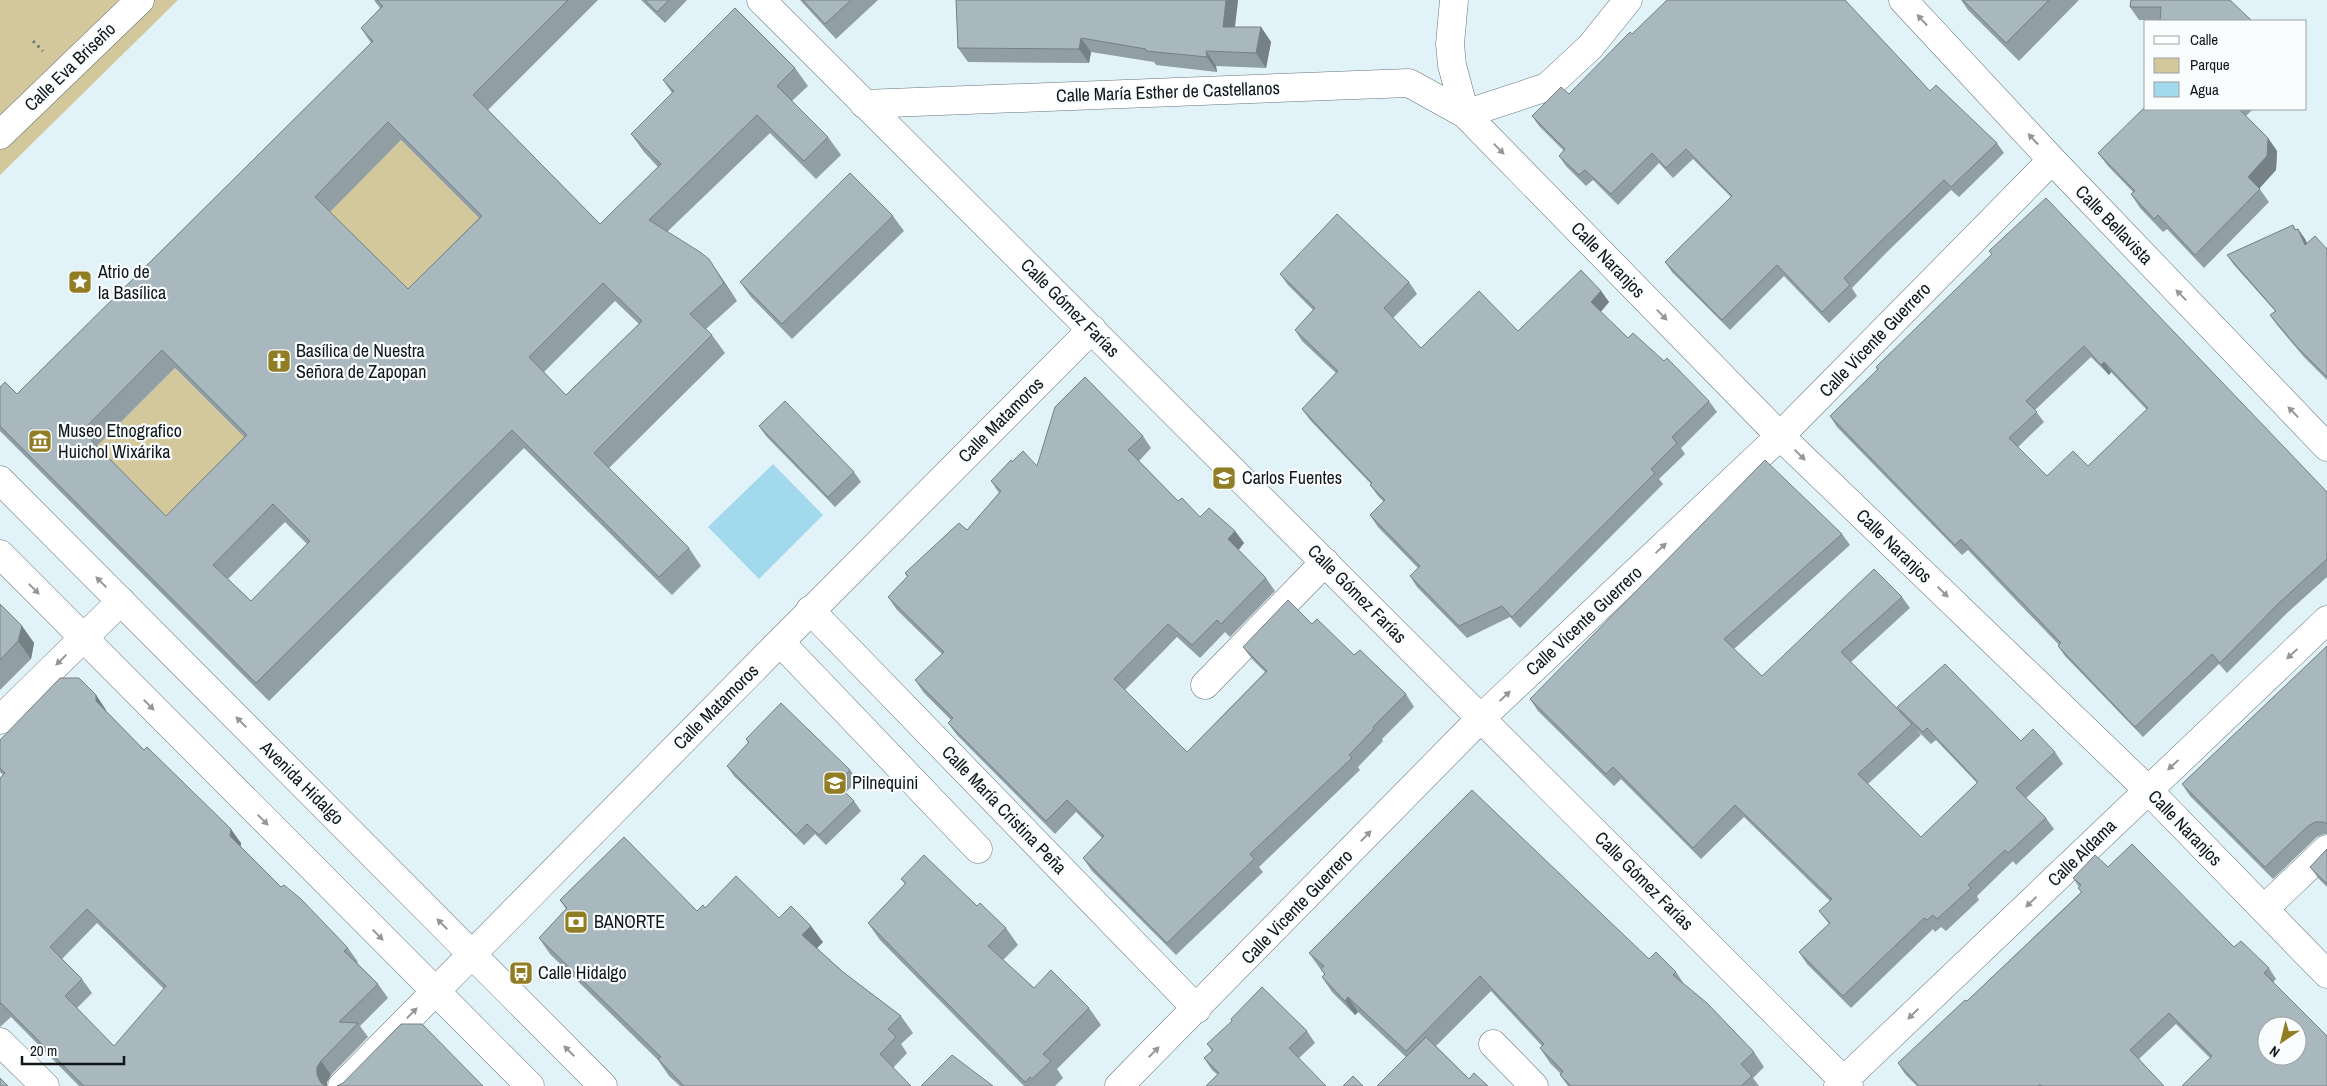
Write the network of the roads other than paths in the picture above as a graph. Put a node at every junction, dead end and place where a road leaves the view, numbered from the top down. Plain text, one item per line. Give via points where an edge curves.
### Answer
1 (140, 0) edge
2 (762, 0) edge
3 (1454, 0) edge
4 (1628, 0) edge
5 (1903, 0) edge
6 (864, 104) junction
7 (1465, 114) junction
8 (0, 135) edge
9 (2052, 160) junction
10 (1092, 329) junction
11 (1780, 436) junction
12 (2327, 448) edge
13 (0, 480) edge
14 (0, 554) edge
15 (1325, 562) junction
16 (121, 601) junction
17 (810, 610) junction
18 (2327, 620) edge
19 (83, 639) junction
20 (780, 642) junction
21 (1205, 684) dead end
22 (1481, 718) junction
23 (0, 720) edge
24 (2148, 790) junction
25 (978, 849) dead end
26 (2327, 849) edge
27 (2264, 909) junction
28 (472, 954) junction
29 (2327, 974) edge
30 (434, 991) junction
31 (1196, 1009) junction
32 (0, 1042) edge
33 (1493, 1044) dead end
34 (1844, 1084) edge
35 (45, 1086) edge
36 (342, 1086) edge
37 (530, 1086) edge
38 (603, 1086) edge
39 (1119, 1086) edge
40 (1534, 1086) edge

1 - 8 street, Calle Eva Briseño
2 - 6 street, Calle Gómez Farías
3 - 7 street via 1450,44 1452,65
4 - 7 street via 1590,47 1547,87
9 -> 5 street, Calle Bellavista
6 - 7 street, Calle María Esther de Castellanos via 1408,83
6 - 10 street, Calle Gómez Farías
7 -> 11 street, Calle Naranjos
9 - 11 street, Calle Vicente Guerrero
12 -> 9 street, Calle Bellavista
10 - 15 street, Calle Gómez Farías
10 - 17 street, Calle Matamoros
22 -> 11 street, Calle Vicente Guerrero
11 -> 24 street, Calle Naranjos
16 -> 13 street, Avenida Hidalgo
14 -> 19 street
15 - 21 street
15 - 22 street, Calle Gómez Farías
16 - 19 street
28 -> 16 street, Avenida Hidalgo
17 - 20 street, Calle Matamoros
17 - 31 street, Calle María Cristina Peña
18 -> 24 street, Calle Aldama
19 -> 23 street
19 -> 30 street
20 - 25 street
20 - 28 street, Calle Matamoros
31 -> 22 street, Calle Vicente Guerrero
22 - 34 street, Calle Gómez Farías
24 - 27 street, Calle Naranjos
24 -> 34 street, Calle Aldama
26 - 27 street
27 - 29 street, Calle Naranjos
28 - 30 street, Calle Matamoros
38 -> 28 street, Avenida Hidalgo
36 -> 30 street, Calle Matamoros
30 - 37 street
39 -> 31 street, Calle Vicente Guerrero
32 - 35 street
33 - 40 street

